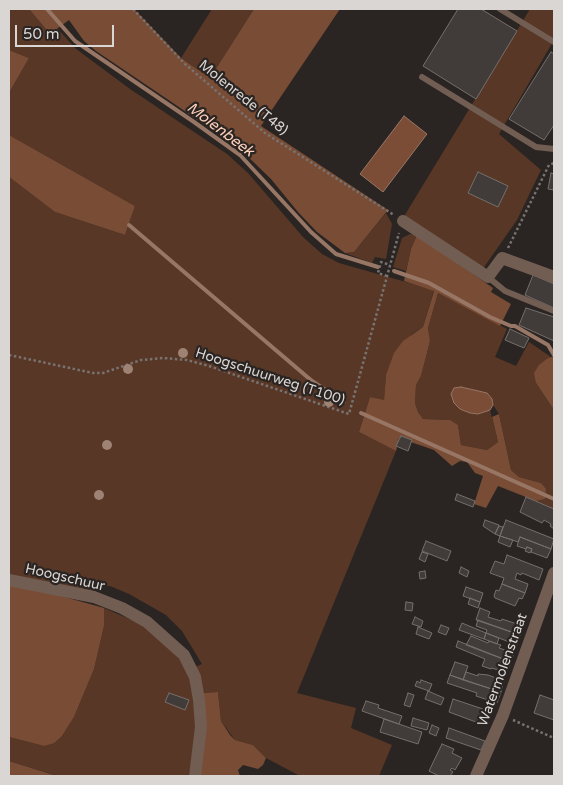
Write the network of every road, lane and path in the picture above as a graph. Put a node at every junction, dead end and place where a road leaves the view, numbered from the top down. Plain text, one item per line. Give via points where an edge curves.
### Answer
1 (133, 9) edge
2 (500, 9) edge
3 (554, 42) edge
4 (422, 77) dead end
5 (554, 150) edge
6 (554, 163) edge
7 (403, 221) junction
8 (502, 258) junction
9 (390, 265) junction
10 (387, 276) junction
11 (554, 277) edge
12 (488, 278) junction
13 (554, 311) edge
14 (9, 355) edge
15 (554, 573) edge
16 (9, 580) edge
17 (503, 715) junction
18 (554, 738) edge
19 (194, 776) edge
20 (476, 776) edge

1 - 7 path, Molenrede (T48) via 185,64 265,133
2 - 3 lane
4 - 5 lane via 536,147
6 - 8 path via 549,165
7 - 9 path
7 - 12 street
8 - 11 street
8 - 12 street
9 - 10 path
9 - 10 path via 381,262 378,273
10 - 14 path, Hoogschuurweg (T100) via 348,414 188,360 141,360 93,374
12 - 13 lane via 505,291
15 - 17 street, Watermolenstraat
16 - 19 street, Hoogschuur via 94,597 122,608 147,622 184,655 195,677 199,700 201,727
17 - 18 path
17 - 20 street, Watermolenstraat

